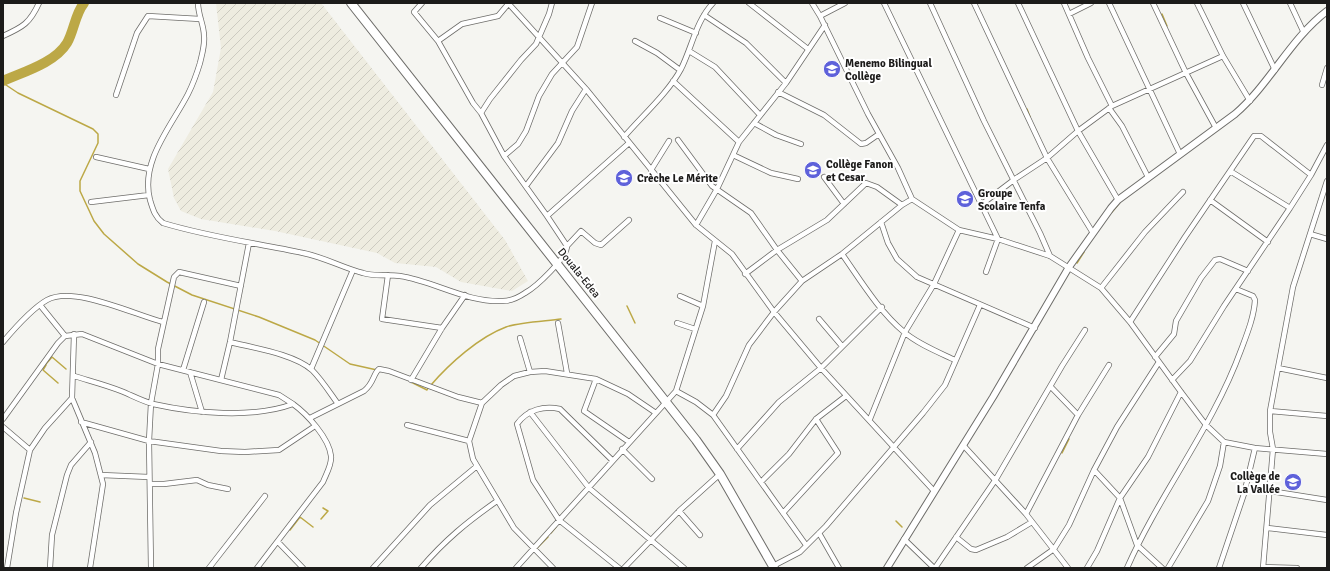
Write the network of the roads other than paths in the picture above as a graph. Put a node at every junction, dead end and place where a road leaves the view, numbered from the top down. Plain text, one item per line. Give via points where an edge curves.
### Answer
1 (39, 3) edge
2 (198, 3) edge
3 (351, 3) edge
4 (422, 3) edge
5 (509, 3) edge
6 (552, 3) edge
7 (592, 3) edge
8 (713, 3) edge
9 (749, 3) edge
10 (812, 3) edge
11 (844, 3) edge
12 (884, 3) edge
13 (930, 3) edge
14 (974, 3) edge
15 (1018, 3) edge
16 (1064, 3) edge
17 (1091, 3) edge
18 (1109, 3) edge
19 (1153, 3) edge
20 (1197, 3) edge
21 (1243, 3) edge
22 (1290, 3) edge
23 (1327, 11) edge
24 (1069, 14) junction
25 (704, 15) junction
26 (820, 16) junction
27 (200, 18) junction
28 (660, 18) dead end
29 (825, 26) junction
30 (696, 33) junction
31 (1304, 33) junction
32 (3, 36) edge
33 (540, 37) junction
34 (438, 41) junction
35 (635, 41) dead end
36 (808, 49) junction
37 (689, 52) junction
38 (1223, 56) junction
39 (561, 62) junction
40 (1327, 68) edge
41 (680, 70) junction
42 (1275, 70) junction
43 (1186, 73) junction
44 (673, 81) junction
45 (786, 83) junction
46 (1322, 85) dead end
47 (586, 89) junction
48 (1149, 89) junction
49 (778, 92) junction
50 (116, 95) dead end
51 (1250, 101) junction
52 (1110, 107) junction
53 (481, 113) junction
54 (760, 115) junction
55 (754, 122) junction
56 (1216, 128) junction
57 (1078, 131) junction
58 (879, 134) junction
59 (624, 137) junction
60 (678, 140) dead end
61 (669, 141) dead end
62 (739, 142) junction
63 (629, 143) junction
64 (801, 144) dead end
65 (1327, 145) edge
66 (733, 154) junction
67 (1180, 154) junction
68 (504, 156) junction
69 (96, 157) dead end
70 (1047, 158) junction
71 (149, 169) junction
72 (651, 170) junction
73 (1230, 171) junction
74 (1311, 175) junction
75 (824, 177) dead end
76 (1148, 177) junction
77 (798, 179) dead end
78 (1015, 179) junction
79 (1327, 181) edge
80 (526, 186) junction
81 (717, 189) junction
82 (1183, 192) dead end
83 (149, 195) junction
84 (1324, 197) edge
85 (912, 199) junction
86 (1118, 200) junction
87 (1210, 200) junction
88 (91, 202) dead end
89 (844, 204) junction
90 (982, 204) junction
91 (902, 205) junction
92 (1290, 208) junction
93 (547, 216) junction
94 (629, 220) dead end
95 (881, 222) junction
96 (696, 225) junction
97 (960, 230) junction
98 (1092, 233) junction
99 (1310, 234) junction
100 (998, 239) junction
101 (1327, 239) edge
102 (715, 241) junction
103 (1268, 242) junction
104 (249, 243) junction
105 (567, 246) junction
106 (777, 250) junction
107 (842, 254) junction
108 (1050, 256) junction
109 (557, 264) junction
110 (1069, 267) junction
111 (353, 270) junction
112 (1248, 271) junction
113 (986, 272) dead end
114 (745, 274) junction
115 (388, 275) junction
116 (802, 281) junction
117 (934, 284) junction
118 (240, 286) junction
119 (1101, 288) junction
120 (1236, 289) junction
121 (466, 295) junction
122 (680, 296) dead end
123 (204, 302) dead end
124 (40, 305) junction
125 (980, 305) junction
126 (702, 306) junction
127 (882, 307) junction
128 (774, 312) junction
129 (819, 319) dead end
130 (163, 322) junction
131 (1130, 322) junction
132 (558, 323) dead end
133 (677, 323) dead end
134 (442, 328) junction
135 (1035, 328) junction
136 (695, 329) junction
137 (1085, 330) dead end
138 (905, 332) junction
139 (74, 334) junction
140 (66, 336) junction
141 (520, 338) dead end
142 (3, 342) edge
143 (230, 342) junction
144 (842, 346) junction
145 (1155, 357) junction
146 (956, 360) junction
147 (1159, 362) junction
148 (158, 364) junction
149 (1109, 365) dead end
150 (821, 368) junction
151 (1278, 368) junction
152 (183, 370) junction
153 (311, 370) junction
154 (190, 372) junction
155 (530, 372) junction
156 (567, 373) junction
157 (74, 376) junction
158 (1327, 378) edge
159 (221, 380) junction
160 (411, 380) junction
161 (596, 380) junction
162 (1172, 380) junction
163 (1051, 387) junction
164 (676, 391) junction
165 (1180, 392) junction
166 (846, 396) junction
167 (72, 398) junction
168 (667, 401) junction
169 (151, 403) junction
170 (482, 403) junction
171 (293, 404) junction
172 (338, 404) junction
173 (1270, 411) junction
174 (202, 412) junction
175 (530, 412) junction
176 (656, 413) junction
177 (1078, 415) junction
178 (713, 416) junction
179 (1327, 416) edge
180 (310, 418) junction
181 (3, 419) edge
182 (816, 419) junction
183 (870, 419) junction
184 (81, 422) junction
185 (407, 425) dead end
186 (1206, 425) junction
187 (315, 426) junction
188 (3, 427) edge
189 (149, 441) junction
190 (469, 441) junction
191 (91, 442) junction
192 (629, 442) junction
193 (1224, 442) junction
194 (964, 445) junction
195 (893, 448) junction
196 (1255, 448) junction
197 (622, 449) junction
198 (738, 449) junction
199 (1273, 449) junction
200 (30, 450) junction
201 (1327, 454) edge
202 (612, 460) junction
203 (477, 466) junction
204 (1094, 470) junction
205 (720, 474) junction
206 (101, 475) junction
207 (149, 476) junction
208 (652, 479) dead end
209 (996, 479) junction
210 (761, 482) junction
211 (150, 484) junction
212 (589, 488) junction
213 (228, 489) dead end
214 (934, 490) junction
215 (1270, 491) junction
216 (265, 496) dead end
217 (1120, 498) junction
218 (1327, 500) edge
219 (497, 501) junction
220 (679, 511) junction
221 (783, 513) junction
222 (1026, 514) junction
223 (559, 520) junction
224 (1032, 522) junction
225 (1267, 528) junction
226 (819, 533) junction
227 (700, 535) dead end
228 (1327, 535) edge
229 (956, 537) junction
230 (904, 539) junction
231 (650, 540) junction
232 (278, 542) junction
233 (806, 545) junction
234 (1137, 545) junction
235 (534, 549) junction
236 (1054, 550) junction
237 (682, 567) edge
238 (774, 567) edge
239 (1263, 567) edge
240 (7, 568) edge
241 (50, 568) edge
242 (90, 568) edge
243 (151, 568) edge
244 (209, 568) edge
245 (257, 568) edge
246 (303, 568) edge
247 (373, 568) edge
248 (421, 568) edge
249 (516, 568) edge
250 (553, 568) edge
251 (619, 568) edge
252 (624, 568) edge
253 (839, 568) edge
254 (887, 568) edge
255 (934, 568) edge
256 (1027, 568) edge
257 (1068, 568) edge
258 (1087, 568) edge
259 (1127, 568) edge
260 (1162, 568) edge
261 (1168, 568) edge
262 (1219, 568) edge
263 (1297, 568) edge

1 - 32 street via 33,16 24,26
2 - 27 street
3 - 109 highway, Douala-Edea
4 - 34 street via 414,12
5 - 33 street
5 - 34 street via 498,16 462,24
6 - 33 street
7 - 39 street via 577,47
8 - 25 street
9 - 36 street
10 - 26 street
11 - 26 street
12 - 90 street
13 - 78 street via 984,121
14 - 70 street
15 - 57 street
16 - 24 street
17 - 24 street
18 - 48 street
19 - 43 street
20 - 38 street
21 - 42 street
22 - 31 street
23 - 31 main road
24 - 52 street
25 - 30 street
25 - 45 street via 746,43
26 - 29 street
27 - 50 street via 148,16 137,33
27 - 71 street via 204,41 195,79 162,139
28 - 30 street
29 - 36 street
29 - 58 street
30 - 37 street
31 - 42 main road
33 - 39 street
33 - 53 street
34 - 53 street
35 - 41 street via 657,52
36 - 45 street
37 - 41 street
37 - 54 street via 715,66
38 - 43 street
38 - 51 street
39 - 47 street
39 - 68 street via 539,96 526,131 518,144
40 - 46 street
41 - 44 street
42 - 51 main road
43 - 48 street
43 - 56 street
44 - 59 street
44 - 62 street
45 - 49 street
47 - 59 street
47 - 80 street via 572,111 558,143
48 - 52 street
48 - 67 street
49 - 54 street
49 - 58 street via 824,115 861,144
51 - 56 main road
52 - 57 street
52 - 76 street
53 - 68 street
54 - 55 street
55 - 62 street
55 - 64 street via 776,135
56 - 67 main road
57 - 70 street
57 - 86 street
58 - 85 street
59 - 63 street
60 - 81 street via 712,186
61 - 72 street
62 - 66 street
63 - 72 street
63 - 93 street
65 - 74 street
66 - 77 street via 771,173
66 - 81 street
67 - 76 main road
68 - 80 street
69 - 71 street
70 - 78 street
70 - 98 street
71 - 83 street
72 - 96 street
73 - 74 street via 1254,136 1258,135
73 - 87 street
73 - 92 street
74 - 92 street
75 - 89 street
76 - 86 main road
78 - 90 street
78 - 108 street
79 - 84 street
80 - 93 street
81 - 96 street
81 - 106 street via 751,213
82 - 119 street via 1145,232
83 - 88 street
83 - 104 street via 153,212 163,223
84 - 99 street
85 - 91 street
85 - 97 street
86 - 98 main road
87 - 103 street
87 - 131 street
89 - 91 street via 866,183 877,187
89 - 106 street via 821,225
90 - 100 street
91 - 95 street
92 - 103 street
93 - 105 street
94 - 105 street via 601,245 580,230
95 - 107 street
95 - 117 street via 888,243 900,262 917,277
96 - 102 street
97 - 100 street
97 - 117 street
98 - 110 main road
99 - 101 street
99 - 151 street via 1293,287
100 - 108 street
100 - 113 street
102 - 114 street via 732,254
102 - 126 street
103 - 112 street
104 - 111 street via 320,257
104 - 118 street
105 - 109 street
106 - 114 street
106 - 116 street
107 - 116 street
107 - 127 street
108 - 110 street
109 - 121 street via 535,286 514,299 492,301
109 - 168 highway, Douala-Edea
110 - 119 street
110 - 135 main road
111 - 115 street via 371,275
111 - 153 street
112 - 120 street
112 - 145 street via 1220,259 1215,260 1201,278 1176,321 1174,334
114 - 128 street
115 - 121 street via 400,276
115 - 134 street via 382,319
116 - 128 street
117 - 125 street
117 - 138 street
118 - 130 street via 177,272
118 - 143 street
119 - 131 street
120 - 162 street via 1190,361
120 - 186 street via 1253,296 1254,307 1233,372
121 - 134 street
122 - 126 street
123 - 152 street
124 - 130 street via 48,299 60,296 97,300
124 - 140 street
124 - 142 street
125 - 135 street
125 - 146 street
126 - 136 street
127 - 138 street
127 - 144 street
128 - 150 street
128 - 178 street via 749,345 726,396
129 - 144 street
130 - 148 street
131 - 145 street
132 - 156 street
133 - 136 street
134 - 160 street
135 - 194 main road
136 - 164 street
137 - 163 street
138 - 146 street
138 - 183 street
139 - 140 street
139 - 148 street via 105,342
139 - 157 street
140 - 181 street via 58,343
141 - 155 street
143 - 153 street via 273,353 299,362
143 - 159 street
144 - 150 street
145 - 147 street
146 - 195 street via 945,385
147 - 162 street
147 - 204 street via 1119,424
148 - 152 street
148 - 169 street
149 - 177 street
150 - 166 street
150 - 198 street via 779,402
151 - 158 street
151 - 173 street
152 - 154 street
153 - 172 street
154 - 159 street
154 - 174 street
155 - 156 street
155 - 170 street via 514,376
156 - 161 street
157 - 167 street
157 - 169 street via 104,384
159 - 171 street via 279,395
160 - 170 street
160 - 172 street via 379,369 370,386
161 - 176 street via 628,394
161 - 192 street via 584,411
162 - 165 street
163 - 177 street
163 - 209 street
164 - 168 street
164 - 178 street via 696,402
165 - 186 street
165 - 217 street via 1148,457
166 - 182 street
166 - 183 street
167 - 184 street
167 - 200 street via 44,428
168 - 176 street
168 - 205 highway, Douala-Edea
169 - 174 street
169 - 189 street
170 - 190 street
171 - 174 street via 267,411
171 - 180 street
172 - 180 street
173 - 179 street
173 - 199 street
175 - 202 street via 540,408 560,410
175 - 212 street
175 - 223 street via 520,419 517,427 533,480
176 - 192 street
177 - 222 street
178 - 198 street
180 - 187 street
182 - 210 street via 789,454
182 - 221 street via 838,453
183 - 195 street
184 - 189 street
184 - 191 street
185 - 190 street
186 - 193 street
186 - 234 street
187 - 189 street via 279,450 221,451
187 - 232 street via 331,456 330,466 323,482
188 - 200 street
189 - 207 street
190 - 203 street
191 - 206 street
191 - 241 street via 71,465 67,475 52,535
192 - 197 street
193 - 196 street
193 - 261 street via 1220,466 1208,501
194 - 209 street
194 - 214 main road
195 - 214 street
195 - 226 street
196 - 199 street
196 - 262 street via 1244,494
197 - 202 street
197 - 208 street
198 - 210 street
199 - 201 street
199 - 215 street
200 - 240 street
202 - 212 street
203 - 219 street
203 - 247 street via 430,505
204 - 217 street
204 - 236 street via 1069,525
205 - 220 street
205 - 238 highway, Douala-Edea
206 - 207 street
206 - 242 street via 102,498
207 - 211 street
209 - 222 street
209 - 229 street
210 - 221 street
211 - 213 street via 197,480
211 - 243 street
212 - 223 street
212 - 231 street
214 - 230 main road
215 - 218 street
215 - 225 street
216 - 244 street
217 - 234 street
217 - 258 street
219 - 235 street via 514,528
219 - 248 street via 466,522
220 - 227 street
220 - 231 street
221 - 233 street
222 - 224 street
223 - 235 street
223 - 251 street
224 - 229 street via 1007,537 976,550
224 - 236 street
225 - 228 street
225 - 239 street
226 - 233 street
226 - 253 street
229 - 255 street
230 - 254 main road
230 - 255 street
231 - 237 street
231 - 252 street
232 - 245 street
232 - 246 street
233 - 238 street
234 - 259 street
234 - 260 street
235 - 249 street
235 - 250 street
236 - 256 street
236 - 257 street
239 - 263 street

